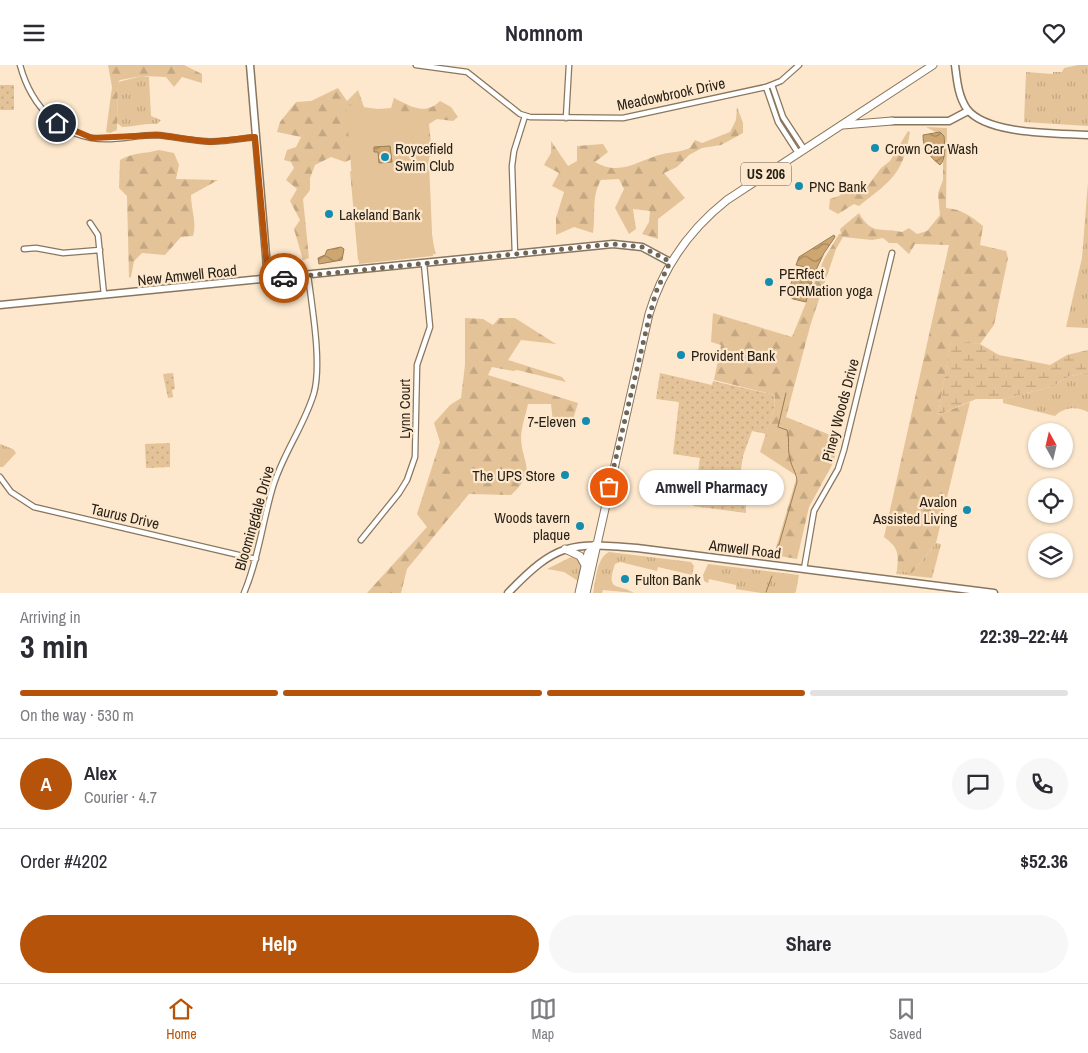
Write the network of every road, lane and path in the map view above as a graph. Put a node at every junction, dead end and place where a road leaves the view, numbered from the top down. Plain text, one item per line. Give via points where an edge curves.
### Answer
1 (20, 65) edge
2 (250, 65) edge
3 (416, 65) edge
4 (569, 65) edge
5 (799, 65) edge
6 (932, 65) edge
7 (955, 65) edge
8 (772, 85) junction
9 (766, 87) junction
10 (968, 111) junction
11 (525, 116) junction
12 (566, 118) junction
13 (892, 121) joint
14 (841, 125) junction
15 (1088, 135) edge
16 (255, 137) junction
17 (801, 151) junction
18 (90, 223) dead end
19 (24, 249) dead end
20 (100, 250) junction
21 (892, 253) dead end
22 (515, 255) junction
23 (670, 262) junction
24 (424, 264) junction
25 (308, 275) junction
26 (268, 279) junction
27 (104, 295) junction
28 (0, 305) edge
29 (0, 477) edge
30 (361, 540) dead end
31 (595, 544) junction
32 (565, 549) junction
33 (256, 559) junction
34 (585, 565) junction
35 (804, 569) junction
36 (244, 593) edge
37 (508, 593) edge
38 (578, 593) edge
39 (586, 593) edge
40 (994, 593) edge

1 - 16 street via 26,86 38,106 57,123 85,137 106,139 158,135 210,142
2 - 16 street
3 - 11 street via 468,69
4 - 12 street
5 - 8 street, Meadowbrook Drive
6 - 14 main road, US 206
7 - 10 street via 960,95
8 - 9 street, Meadowbrook Drive
8 - 17 street via 783,117
9 - 12 street, Meadowbrook Drive via 622,118
9 - 17 street via 775,115
10 - 13 street via 950,121
10 - 15 street via 1001,127
11 - 12 street, Meadowbrook Drive
11 - 22 street via 512,166
13 - 14 main road
14 - 17 main road, US 206
16 - 26 street
17 - 23 main road, US 206 via 714,210
18 - 20 street via 98,235
19 - 20 street via 63,253
20 - 27 street
21 - 35 street, Piney Woods Drive via 844,450 838,469 814,511
22 - 23 street, New Amwell Road via 623,244 650,250
22 - 24 street, New Amwell Road
23 - 31 main road, US 206 via 650,314
24 - 25 street, New Amwell Road
24 - 30 street, Lynn Court via 430,327 417,365 415,457 399,493
25 - 26 street, New Amwell Road
25 - 33 street, Bloomingdale Drive via 317,359 316,383 275,481
26 - 27 street, New Amwell Road
27 - 28 street, New Amwell Road
29 - 33 street, Taurus Drive via 18,498 46,511
31 - 32 street, Amwell Road
31 - 34 main road, US 206
31 - 35 street, Amwell Road
31 - 39 main road, US 206
32 - 34 main road via 580,556
32 - 37 street, Amwell Road via 540,563
33 - 36 street, Bloomingdale Drive
34 - 38 main road, US 206
35 - 40 street, Amwell Road

